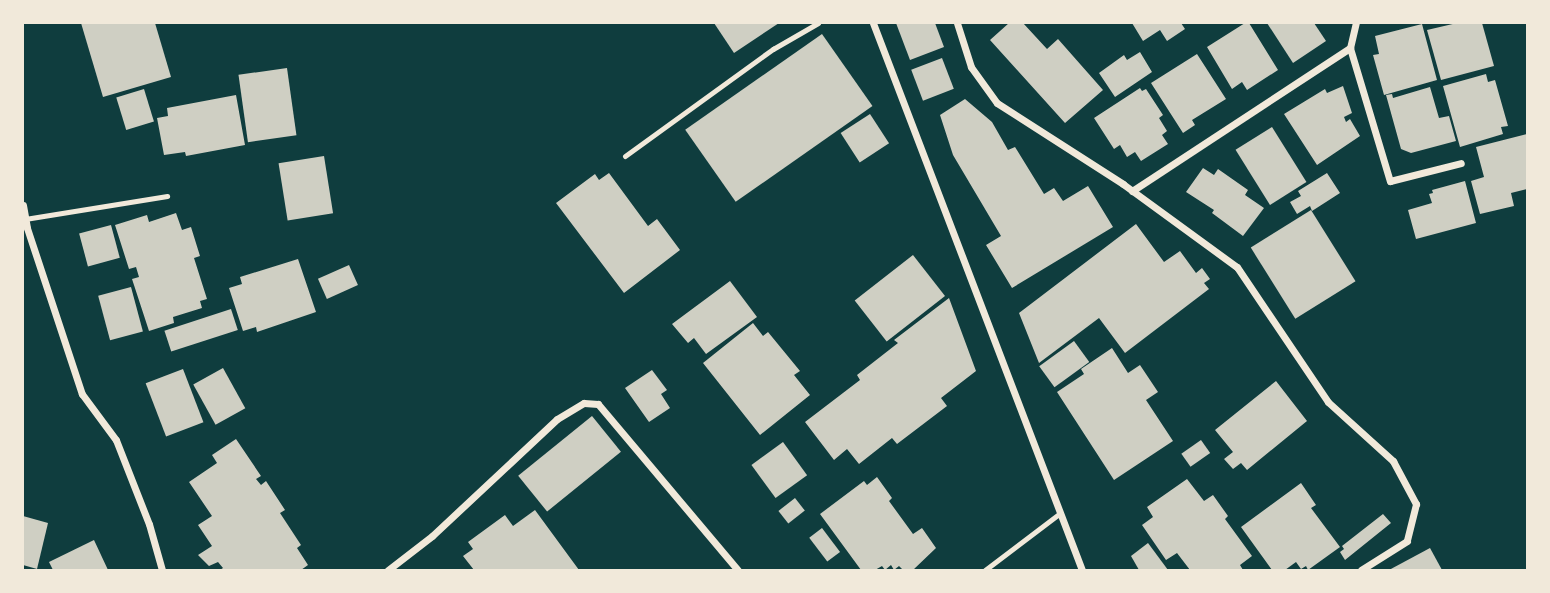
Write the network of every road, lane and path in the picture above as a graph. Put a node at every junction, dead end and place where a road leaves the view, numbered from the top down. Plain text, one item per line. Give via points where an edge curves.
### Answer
1 (818, 23) edge
2 (873, 23) edge
3 (957, 23) edge
4 (1356, 23) edge
5 (1350, 48) junction
6 (625, 156) dead end
7 (1461, 163) dead end
8 (1132, 191) junction
9 (167, 196) dead end
10 (23, 205) edge
11 (25, 219) junction
12 (1060, 513) junction
13 (162, 570) edge
14 (388, 570) edge
15 (738, 570) edge
16 (985, 570) edge
17 (1082, 570) edge
18 (1361, 570) edge

1 - 6 lane via 773,49
2 - 12 street
3 - 8 street via 971,67 997,103
4 - 5 street
5 - 7 street via 1390,181
5 - 8 street
8 - 18 street via 1237,267 1328,402 1393,461 1416,504 1408,541
9 - 11 lane
10 - 11 street
11 - 13 street via 82,394 116,440
12 - 16 lane
12 - 17 street
14 - 15 street via 432,536 557,419 583,403 598,404

